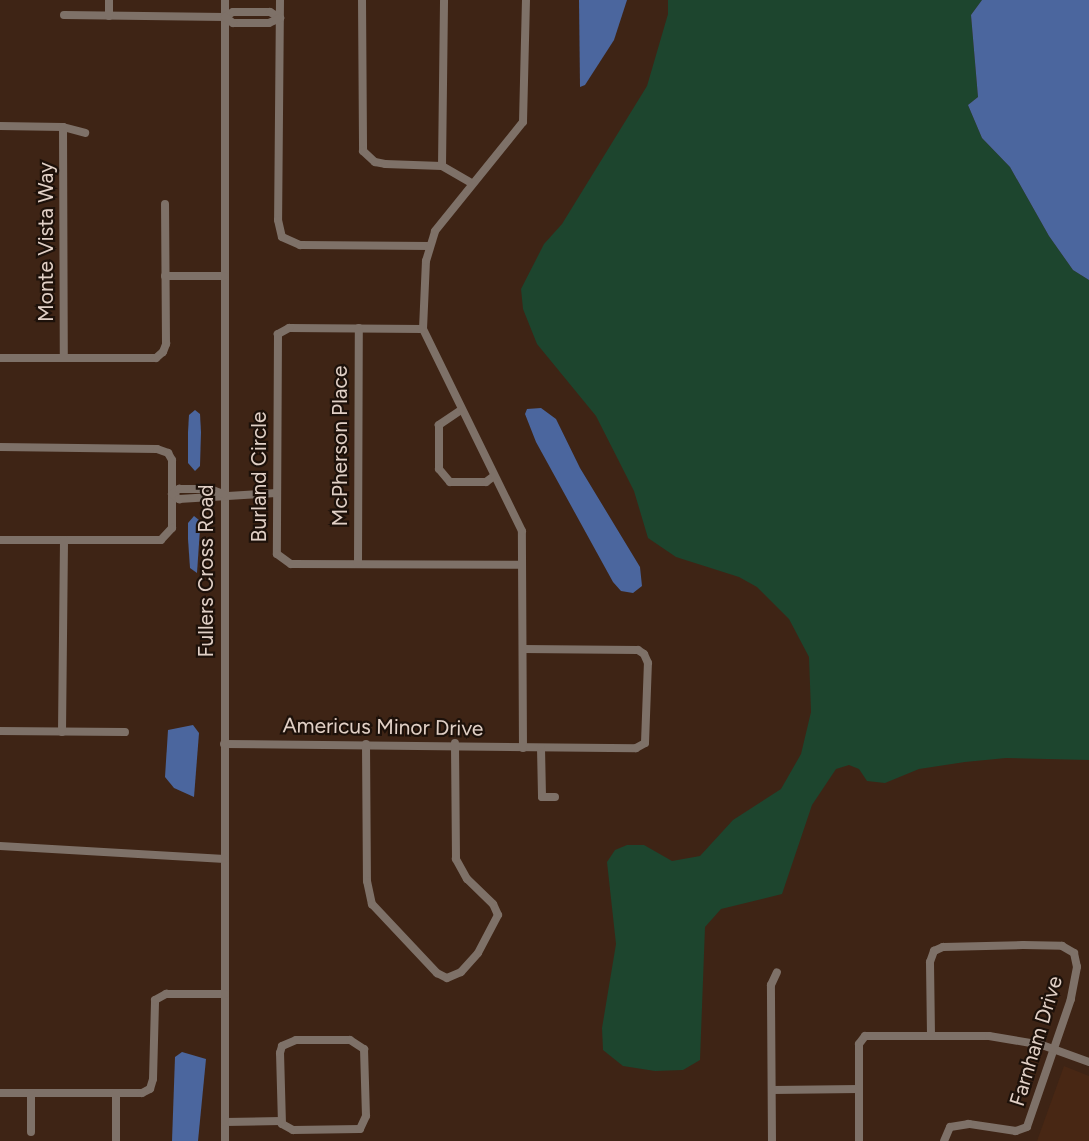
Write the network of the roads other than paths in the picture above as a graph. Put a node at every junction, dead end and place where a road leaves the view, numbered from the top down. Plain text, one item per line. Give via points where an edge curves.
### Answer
1 (109, 0) edge
2 (225, 0) edge
3 (280, 0) edge
4 (362, 0) edge
5 (444, 0) edge
6 (526, 0) edge
7 (64, 15) dead end
8 (109, 16) junction
9 (225, 16) junction
10 (280, 18) junction
11 (0, 126) edge
12 (63, 127) junction
13 (85, 133) dead end
14 (442, 166) junction
15 (471, 183) junction
16 (165, 204) dead end
17 (430, 246) junction
18 (165, 276) junction
19 (224, 276) junction
20 (359, 328) junction
21 (423, 329) junction
22 (0, 358) edge
23 (64, 358) junction
24 (461, 410) junction
25 (0, 447) edge
26 (494, 476) junction
27 (276, 493) junction
28 (172, 494) junction
29 (223, 494) junction
30 (0, 540) edge
31 (64, 540) junction
32 (358, 564) junction
33 (522, 565) junction
34 (523, 649) junction
35 (0, 731) edge
36 (62, 732) junction
37 (124, 732) dead end
38 (224, 744) junction
39 (366, 744) junction
40 (455, 744) junction
41 (523, 748) junction
42 (541, 748) junction
43 (555, 797) dead end
44 (0, 846) edge
45 (225, 859) junction
46 (777, 972) dead end
47 (225, 994) junction
48 (931, 1035) junction
49 (1054, 1049) junction
50 (1089, 1062) edge
51 (859, 1089) junction
52 (772, 1090) junction
53 (0, 1093) edge
54 (116, 1093) junction
55 (32, 1094) junction
56 (281, 1121) junction
57 (225, 1122) junction
58 (31, 1132) dead end
59 (116, 1141) edge
60 (225, 1141) edge
61 (772, 1141) edge
62 (859, 1141) edge
63 (944, 1141) edge

1 - 8 street
2 - 9 street, Fullers Cross Road
3 - 10 street
4 - 14 street via 363,151 375,162 385,164
5 - 14 street
6 - 15 street via 523,122
7 - 8 street
8 - 9 street
9 - 10 street via 233,23 270,23
9 - 19 street, Fullers Cross Road
10 - 17 street via 278,220 282,237 300,245
11 - 12 street
12 - 13 street
12 - 23 street, Monte Vista Way
14 - 15 street
15 - 17 street via 441,219
16 - 18 street
17 - 21 street
18 - 19 street
18 - 23 street via 166,344 156,358
19 - 29 street, Fullers Cross Road
20 - 21 street, Burland Circle
20 - 27 street, Burland Circle via 289,328 278,334
20 - 32 street, McPherson Place
21 - 24 street
22 - 23 street
24 - 26 street
24 - 26 street via 439,425 439,469 450,482 486,482
25 - 28 street via 157,448 172,460
26 - 33 street via 522,531
27 - 29 street
27 - 32 street, Burland Circle via 276,546 281,559 291,564
28 - 29 street via 178,489 200,489
28 - 31 street via 172,528 161,540
29 - 38 street, Fullers Cross Road
30 - 31 street
31 - 36 street
32 - 33 street, Burland Circle
33 - 34 street
34 - 41 street
34 - 42 street, Americus Minor Drive via 638,650 648,663 645,743 636,748
35 - 36 street
36 - 37 street
38 - 39 street, Americus Minor Drive
38 - 45 street, Fullers Cross Road
39 - 40 street, Americus Minor Drive
39 - 40 street via 367,881 372,904 429,965 447,978 461,972 478,953 498,915 493,904 467,879 456,859
40 - 41 street, Americus Minor Drive
41 - 42 street, Americus Minor Drive
42 - 43 street via 542,797
44 - 45 street
45 - 47 street, Fullers Cross Road
46 - 52 street via 771,985
47 - 54 street via 166,994 155,1000 150,1089 142,1093
47 - 57 street, Fullers Cross Road
48 - 49 street via 989,1036
48 - 49 street, Farnham Drive via 930,962 934,951 943,947 1062,946 1074,953 1077,967
48 - 51 street via 865,1036 859,1044
49 - 50 street
49 - 63 street, Farnham Drive via 1027,1127 1016,1131 969,1124 950,1127
51 - 52 street
51 - 62 street
52 - 61 street
53 - 55 street
54 - 55 street
54 - 59 street
55 - 58 street
56 - 56 street via 282,1046 296,1040 358,1042 366,1059 366,1116 360,1129 293,1130
56 - 57 street
57 - 60 street, Fullers Cross Road

